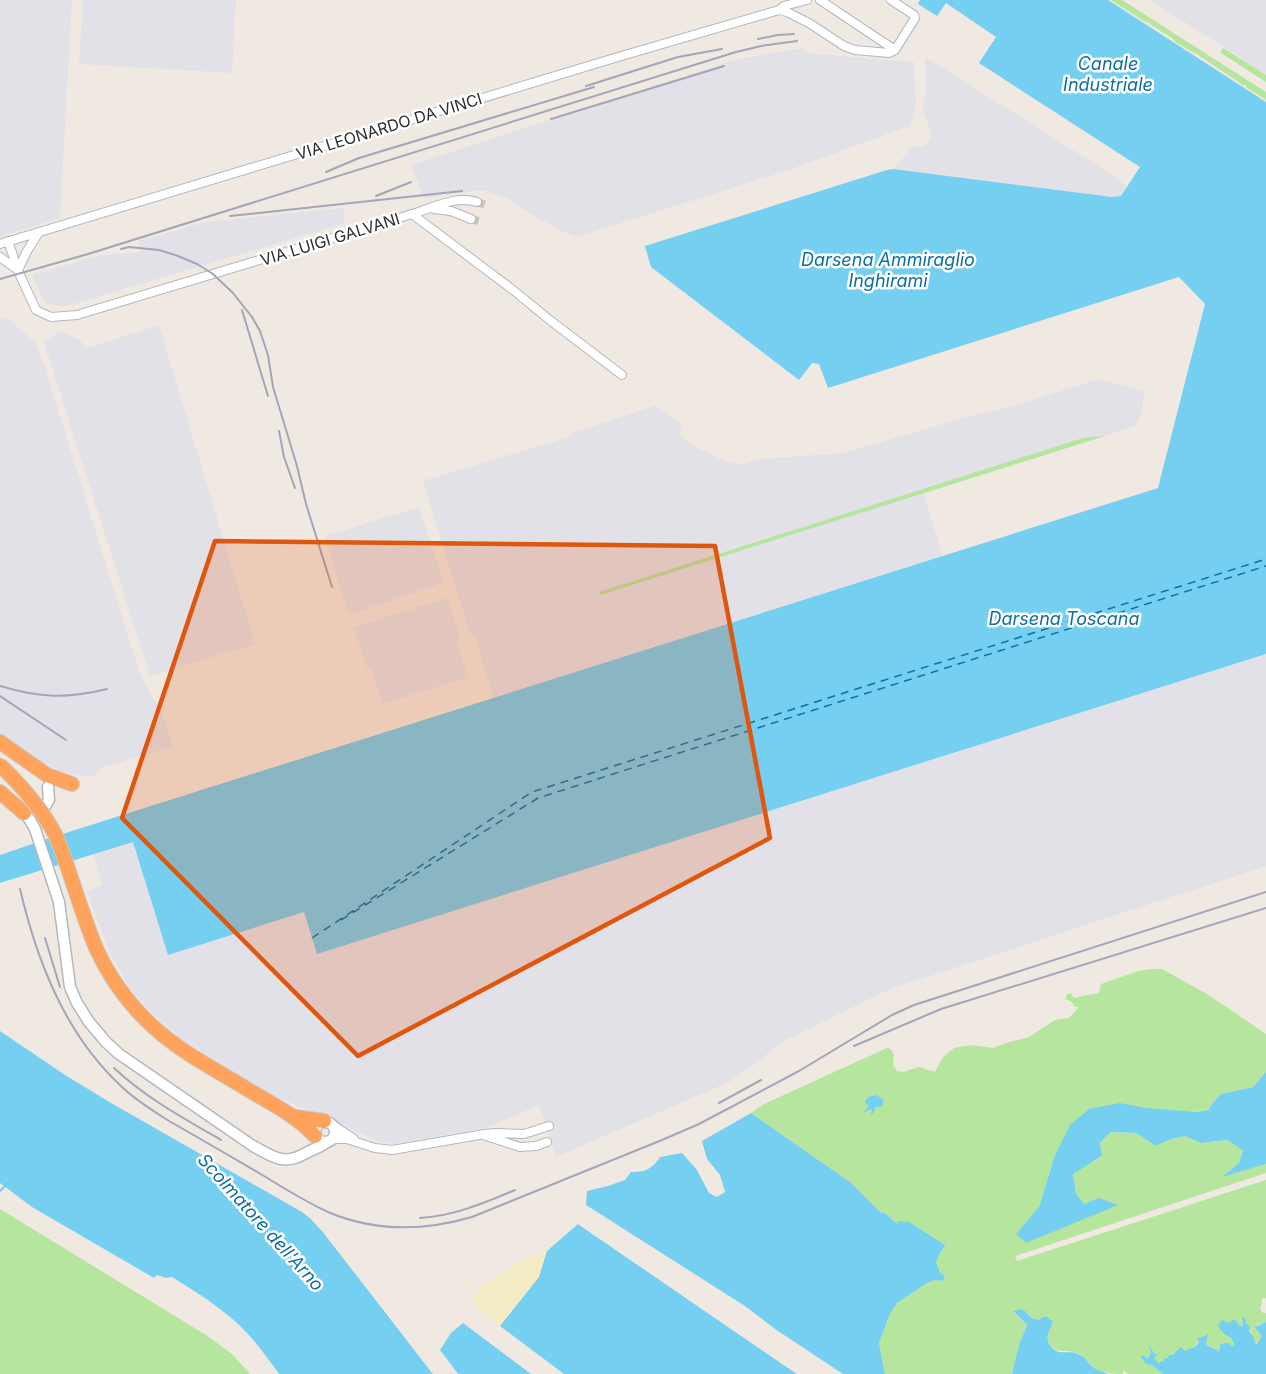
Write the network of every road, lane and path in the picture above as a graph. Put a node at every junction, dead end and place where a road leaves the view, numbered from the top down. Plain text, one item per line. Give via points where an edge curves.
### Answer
1 (807, 0) edge
2 (820, 0) edge
3 (891, 0) edge
4 (778, 10) junction
5 (895, 50) junction
6 (477, 202) tunnel mouth
7 (429, 209) junction
8 (412, 214) junction
9 (471, 219) tunnel mouth
10 (39, 232) junction
11 (4, 243) edge
12 (2, 258) edge
13 (18, 270) junction
14 (621, 375) dead end
15 (0, 742) edge
16 (0, 765) edge
17 (39, 770) junction
18 (72, 784) dead end
19 (48, 787) joint
20 (0, 792) edge
21 (46, 805) dead end
22 (24, 813) joint
23 (40, 820) dead end
24 (39, 839) junction
25 (294, 1116) junction
26 (327, 1122) junction
27 (549, 1126) dead end
28 (478, 1136) junction
29 (323, 1139) junction
30 (547, 1142) dead end
31 (361, 1143) junction

1 - 4 street, VIA LEONARDO DA VINCI
2 - 5 street
3 - 5 street via 915,18
4 - 5 street via 855,50
4 - 10 street, VIA LEONARDO DA VINCI
6 - 7 street via 452,201
7 - 8 street
7 - 9 street via 451,211
8 - 13 street, VIA LUIGI GALVANI via 77,315 51,317 36,310
8 - 14 street, VIA LUIGI GALVANI
10 - 11 street, VIA LEONARDO DA VINCI
10 - 13 street
11 - 12 street
11 - 13 street, VIA LUIGI GALVANI
12 - 13 street
15 - 17 highway
16 - 25 highway, bridge via 29,795 52,828 96,948 107,970 145,1020 187,1053
17 - 18 highway
17 - 19 highway
19 - 21 street
20 - 22 highway
22 - 24 street
23 - 24 street
24 - 29 street via 59,902 70,987 83,1014 106,1042 260,1150 296,1159 323,1146
25 - 26 highway
25 - 29 highway
26 - 29 street via 335,1131
26 - 29 street via 316,1127
26 - 31 street
27 - 28 street via 524,1134 496,1132
28 - 30 street via 520,1146
28 - 31 street via 392,1150
29 - 31 street

